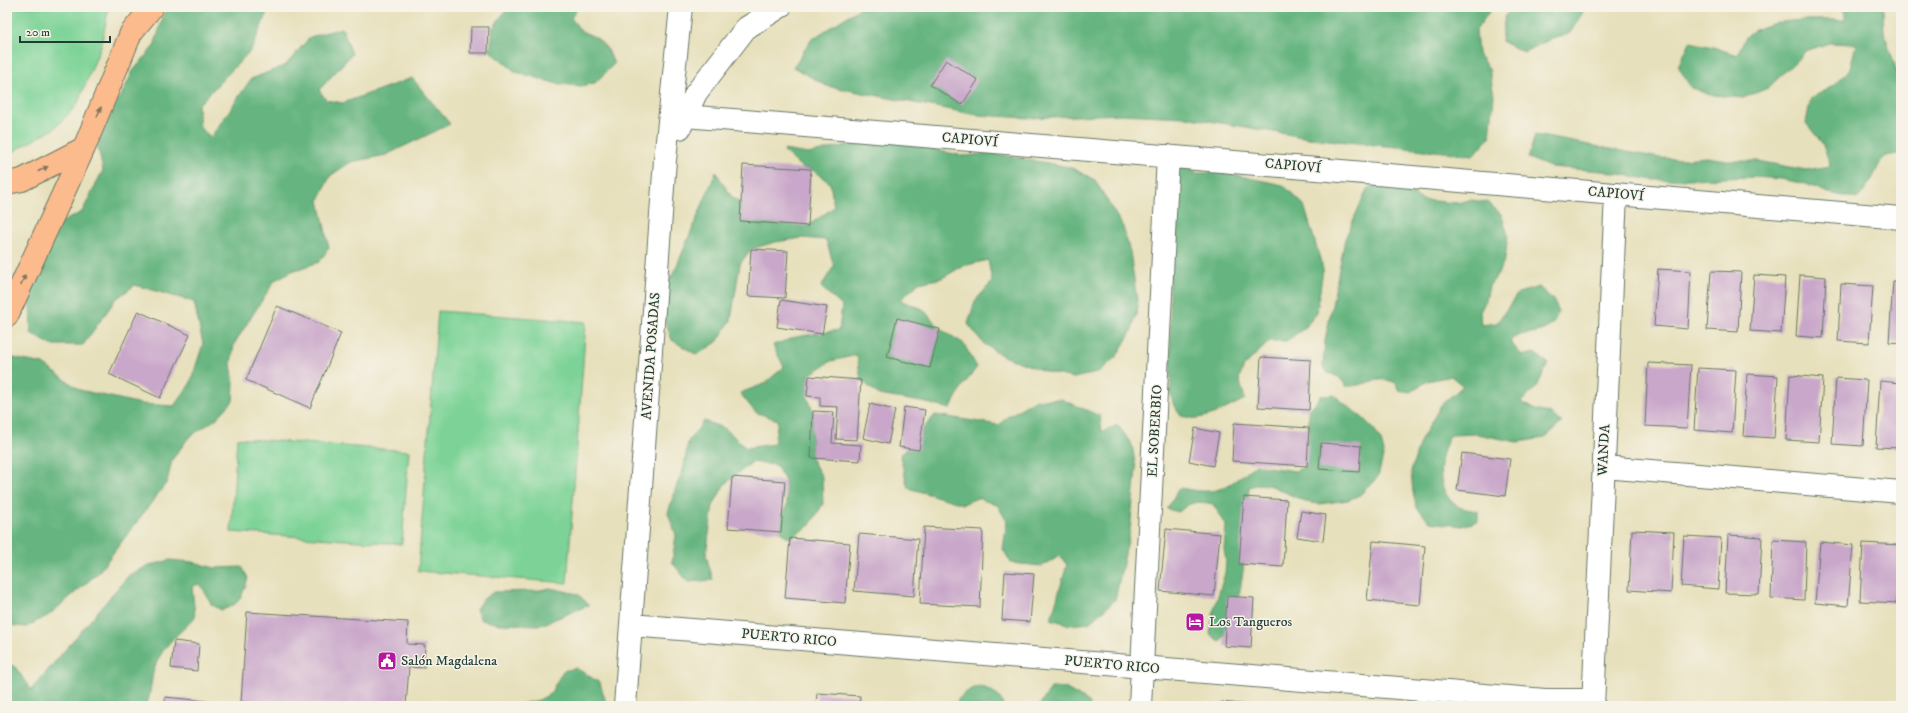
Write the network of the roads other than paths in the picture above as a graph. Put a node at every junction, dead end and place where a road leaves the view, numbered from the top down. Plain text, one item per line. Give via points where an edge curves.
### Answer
1 (135, 7) edge
2 (152, 7) edge
3 (681, 7) edge
4 (780, 7) edge
5 (131, 33) junction
6 (685, 116) junction
7 (84, 148) junction
8 (1168, 156) junction
9 (665, 160) junction
10 (7, 183) edge
11 (1616, 194) junction
12 (1901, 218) edge
13 (7, 316) edge
14 (1604, 467) junction
15 (1901, 492) edge
16 (631, 625) junction
17 (1143, 667) junction
18 (1593, 703) edge
19 (625, 706) edge
20 (1140, 706) edge

1 - 5 main road
2 - 5 main road
3 - 9 street, AVENIDA POSADAS
4 - 6 street via 746,28 696,93
7 -> 5 main road
6 - 8 street, CAPIOVÍ
6 - 9 street
10 -> 7 main road via 22,180
13 -> 7 main road
8 - 11 street, CAPIOVÍ
8 - 17 street, EL SOBERBIO
9 - 16 street, AVENIDA POSADAS
11 - 12 street, CAPIOVÍ
11 - 14 street, WANDA
14 - 15 street
14 - 18 street, WANDA
16 - 17 street, PUERTO RICO
16 - 19 street, AVENIDA POSADAS
17 - 18 street, PUERTO RICO
17 - 20 street, EL SOBERBIO

